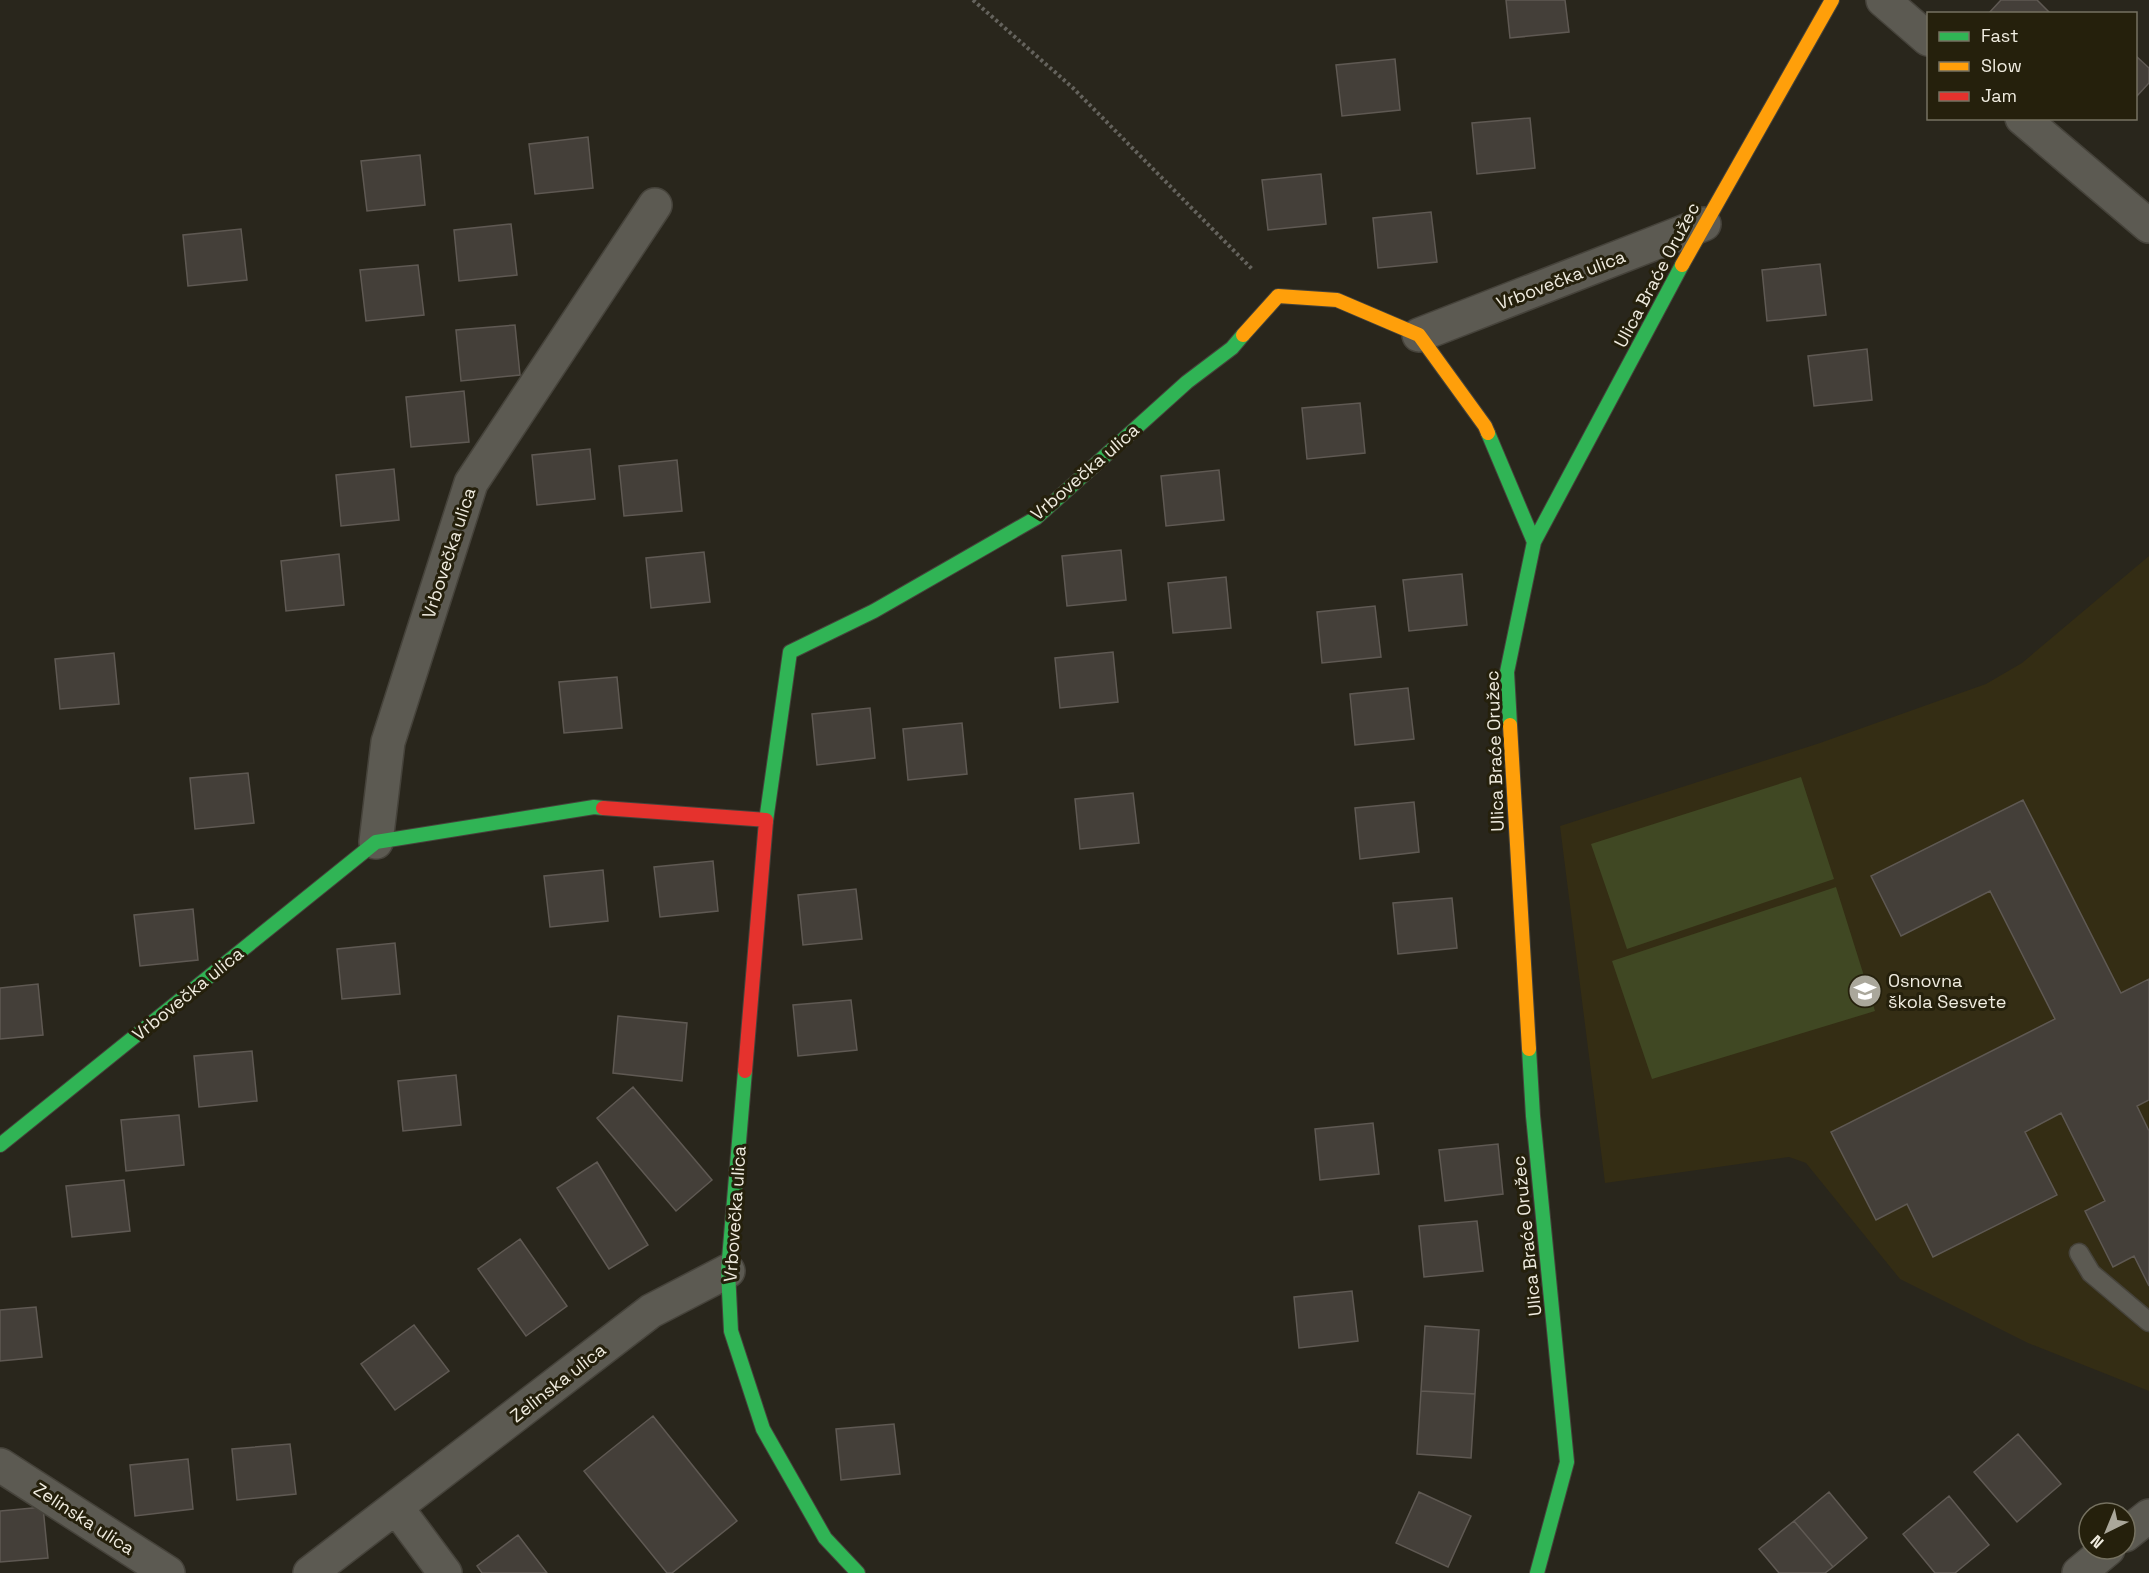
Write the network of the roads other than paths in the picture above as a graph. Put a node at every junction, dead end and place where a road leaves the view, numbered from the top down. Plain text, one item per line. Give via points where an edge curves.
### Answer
1 (1833, 0) edge
2 (1883, 0) edge
3 (1927, 37) edge
4 (2024, 120) edge
5 (655, 205) dead end
6 (1704, 225) junction
7 (2149, 226) edge
8 (1419, 335) junction
9 (1534, 542) junction
10 (766, 820) junction
11 (376, 842) junction
12 (0, 1145) edge
13 (2079, 1253) dead end
14 (729, 1271) junction
15 (2149, 1322) edge
16 (0, 1465) edge
17 (396, 1507) junction
18 (2149, 1516) edge
19 (2137, 1526) edge
20 (2094, 1561) edge
21 (168, 1573) edge
22 (310, 1573) edge
23 (445, 1573) edge
24 (858, 1573) edge
25 (1537, 1573) edge
26 (2079, 1573) edge

1 - 6 street, Ulica Braće Oružec
2 - 3 street
4 - 7 street
5 - 11 street, Vrbovečka ulica via 471,483 388,742
6 - 8 street, Vrbovečka ulica
6 - 9 street, Ulica Braće Oružec
8 - 9 street via 1485,426
8 - 10 street, Vrbovečka ulica via 1337,300 1278,296 1232,348 1187,382 1035,518 874,611 790,652
9 - 25 street, Ulica Braće Oružec via 1507,672 1533,1116 1568,1462
10 - 11 street, Vrbovečka ulica via 594,807
10 - 14 street, Vrbovečka ulica
11 - 12 street, Vrbovečka ulica
13 - 15 lane via 2091,1273
14 - 17 street, Zelinska ulica via 651,1311
14 - 24 street, Vrbovečka ulica via 731,1330 762,1429 825,1538
16 - 21 street, Zelinska ulica
17 - 22 street, Zelinska ulica
17 - 23 street
18 - 19 street
20 - 26 street

